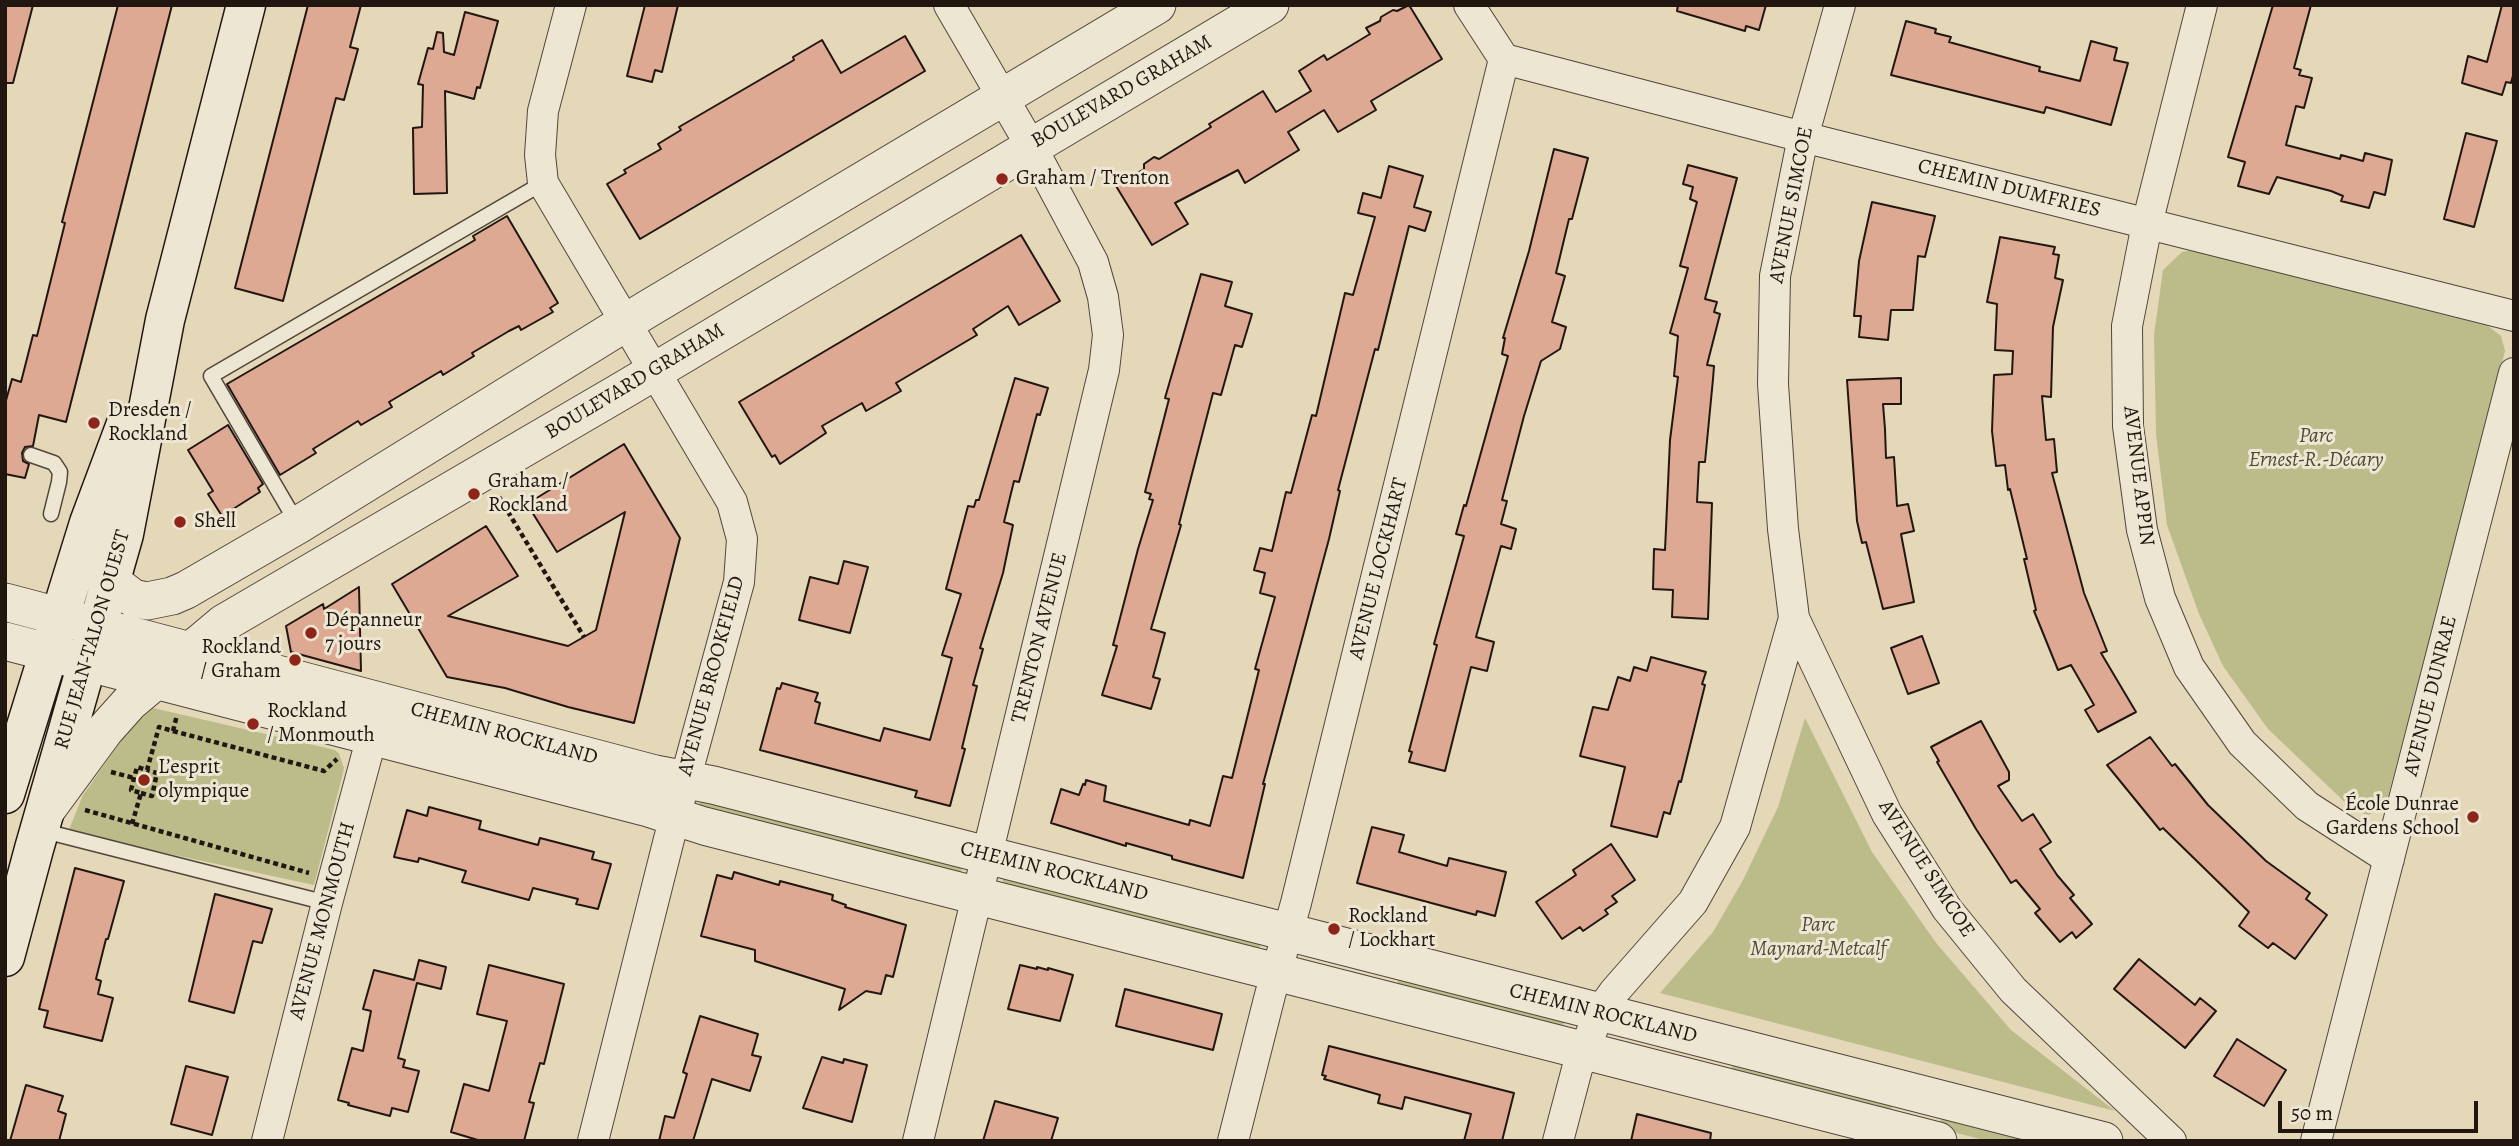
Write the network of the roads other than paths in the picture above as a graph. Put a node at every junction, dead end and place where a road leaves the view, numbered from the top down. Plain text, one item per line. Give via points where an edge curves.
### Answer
1 (246, 5) edge
2 (571, 5) edge
3 (949, 5) edge
4 (1157, 5) edge
5 (1270, 5) edge
6 (1469, 5) edge
7 (1840, 5) edge
8 (2202, 5) edge
9 (1504, 59) junction
10 (1002, 98) junction
11 (1803, 137) junction
12 (1031, 146) junction
13 (543, 183) junction
14 (2147, 224) junction
15 (2514, 316) edge
16 (165, 320) junction
17 (626, 323) junction
18 (655, 370) junction
19 (2514, 373) edge
20 (31, 455) dead end
21 (51, 513) dead end
22 (298, 525) junction
23 (111, 582) junction
24 (200, 582) junction
25 (260, 601) junction
26 (5, 602) edge
27 (62, 616) junction
28 (1794, 618) junction
29 (223, 623) junction
30 (98, 626) junction
31 (5, 641) edge
32 (191, 649) junction
33 (49, 652) junction
34 (86, 662) junction
35 (270, 671) junction
36 (170, 683) junction
37 (19, 717) edge
38 (365, 730) junction
39 (685, 779) junction
40 (5, 794) edge
41 (675, 817) junction
42 (42, 821) junction
43 (988, 855) junction
44 (2389, 859) junction
45 (323, 889) junction
46 (977, 896) junction
47 (1288, 932) junction
48 (5, 957) edge
49 (1277, 972) junction
50 (1599, 1013) junction
51 (1583, 1050) junction
52 (1923, 1094) junction
53 (1920, 1139) edge
54 (267, 1141) edge
55 (593, 1141) edge
56 (918, 1141) edge
57 (1233, 1141) edge
58 (1558, 1141) edge
59 (2104, 1141) edge
60 (2171, 1141) edge
61 (2316, 1141) edge

1 - 16 main road, RUE JEAN-TALON OUEST
2 - 13 street, AVENUE BROOKFIELD via 543,111
3 - 10 street, TRENTON AVENUE
4 - 10 street
5 - 12 street, BOULEVARD GRAHAM
6 - 9 street
7 - 11 street, AVENUE SIMCOE
8 - 14 street, AVENUE APPIN
9 - 11 street, CHEMIN DUMFRIES
9 - 47 street, AVENUE LOCKHART
10 - 12 street, TRENTON AVENUE
10 - 17 street
11 - 14 street, CHEMIN DUMFRIES
11 - 28 street, AVENUE SIMCOE via 1775,276 1773,384
12 - 18 street, BOULEVARD GRAHAM
12 - 43 street, TRENTON AVENUE via 1093,262 1108,335 1104,370
13 - 17 street, AVENUE BROOKFIELD
13 - 22 lane via 211,376
14 - 15 street, CHEMIN DUMFRIES
14 - 44 street, AVENUE APPIN via 2127,326 2128,426 2142,530 2160,598 2189,667 2242,743 2307,806
16 - 23 main road, RUE JEAN-TALON OUEST
16 - 27 main road, RUE JEAN-TALON OUEST via 89,523
17 - 18 street, AVENUE BROOKFIELD
17 - 22 street
18 - 25 street, BOULEVARD GRAHAM
18 - 39 street, AVENUE BROOKFIELD via 732,502 742,539 739,582
19 - 44 street, AVENUE DUNRAE
20 - 21 lane via 54,463 60,472
22 - 24 street
23 - 24 street via 133,598 147,601 172,596
23 - 30 main road, RUE JEAN-TALON OUEST
24 - 29 street
25 - 29 street, BOULEVARD GRAHAM
25 - 35 street via 254,639
26 - 27 street, CHEMIN ROCKLAND
27 - 30 street, CHEMIN ROCKLAND
27 - 33 main road, RUE JEAN-TALON OUEST
28 - 50 street, AVENUE SIMCOE via 1735,827 1693,902
28 - 60 street, AVENUE SIMCOE via 1887,814 1947,909 2012,990
29 - 32 street, BOULEVARD GRAHAM
30 - 32 street, CHEMIN ROCKLAND
30 - 34 main road, RUE JEAN-TALON OUEST
31 - 33 street, CHEMIN ROCKLAND
32 - 35 street, CHEMIN ROCKLAND
32 - 36 street, BOULEVARD GRAHAM
33 - 34 street, CHEMIN ROCKLAND
33 - 37 main road, RUE JEAN-TALON OUEST
34 - 36 street, CHEMIN ROCKLAND
34 - 42 main road, RUE JEAN-TALON OUEST
35 - 38 street, CHEMIN ROCKLAND
36 - 38 street, CHEMIN ROCKLAND
36 - 42 street, BOULEVARD GRAHAM via 137,694 105,730
37 - 40 main road, RUE JEAN-TALON OUEST
38 - 39 street, CHEMIN ROCKLAND
38 - 41 street, CHEMIN ROCKLAND
38 - 45 street, AVENUE MONMOUTH
39 - 41 street, AVENUE BROOKFIELD
39 - 43 street, CHEMIN ROCKLAND
41 - 46 street, CHEMIN ROCKLAND
41 - 55 street, AVENUE BROOKFIELD
42 - 45 lane
42 - 48 main road, RUE JEAN-TALON OUEST
43 - 46 street, TRENTON AVENUE
43 - 47 street, CHEMIN ROCKLAND
44 - 61 street, AVENUE DUNRAE
45 - 54 street, AVENUE MONMOUTH
46 - 49 street, CHEMIN ROCKLAND
46 - 56 street, TRENTON AVENUE
47 - 49 street, AVENUE LOCKHART
47 - 50 street, CHEMIN ROCKLAND
49 - 51 street, CHEMIN ROCKLAND
49 - 57 street, AVENUE LOCKHART
50 - 51 street, AVENUE SIMCOE
50 - 52 street, CHEMIN ROCKLAND
51 - 53 street, CHEMIN ROCKLAND
51 - 58 street, AVENUE SIMCOE
52 - 53 street
52 - 59 street, CHEMIN ROCKLAND

